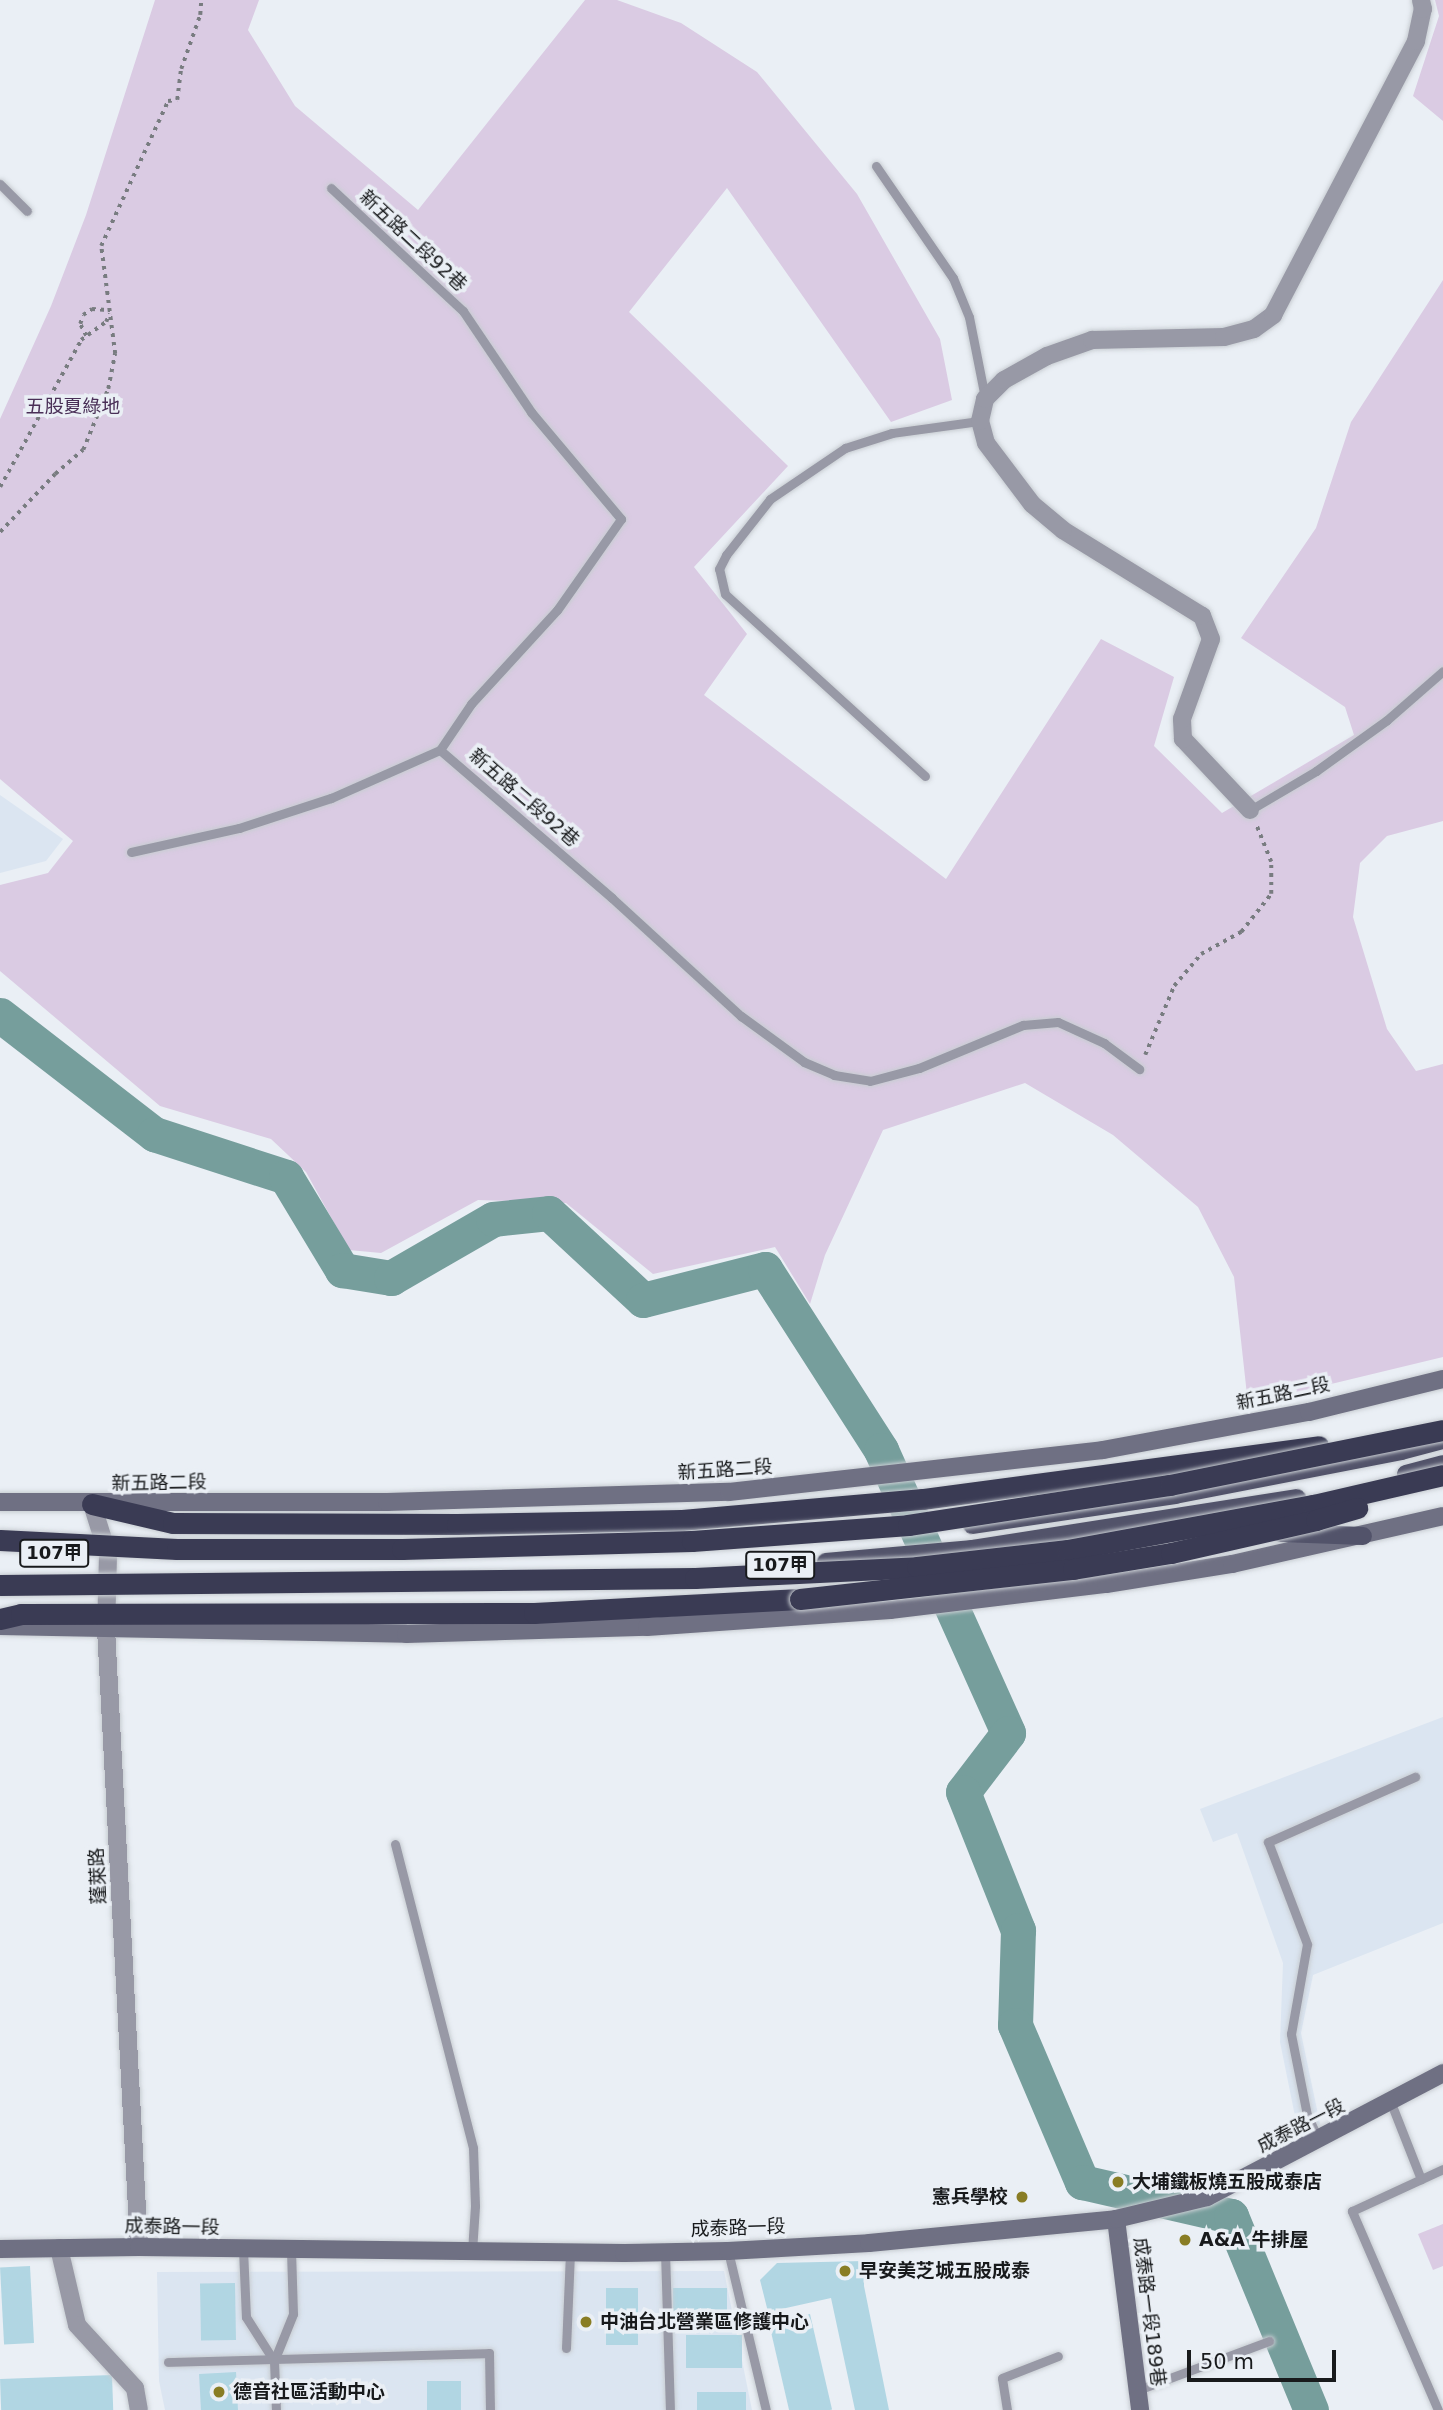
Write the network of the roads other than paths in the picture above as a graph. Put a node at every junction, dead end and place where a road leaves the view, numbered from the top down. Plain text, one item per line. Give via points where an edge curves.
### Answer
1 (1420, 0) edge
2 (876, 166) dead end
3 (0, 184) edge
4 (331, 188) dead end
5 (27, 211) dead end
6 (985, 399) junction
7 (980, 421) junction
8 (1443, 671) edge
9 (440, 750) junction
10 (925, 776) dead end
11 (1250, 810) joint
12 (131, 852) dead end
13 (1139, 1069) road end
14 (1443, 1379) edge
15 (1443, 1428) edge
16 (1443, 1440) edge
17 (1443, 1464) edge
18 (1443, 1475) edge
19 (1443, 1480) edge
20 (0, 1502) edge
21 (92, 1504) junction
22 (1443, 1516) edge
23 (1130, 1525) junction
24 (1363, 1536) junction
25 (0, 1540) edge
26 (0, 1550) edge
27 (108, 1555) junction
28 (0, 1575) edge
29 (108, 1579) junction
30 (0, 1585) edge
31 (0, 1619) edge
32 (106, 1623) junction
33 (0, 1626) edge
34 (1416, 1777) dead end
35 (395, 1844) dead end
36 (1443, 2073) edge
37 (1391, 2102) junction
38 (1319, 2140) junction
39 (1443, 2169) edge
40 (1421, 2179) junction
41 (1116, 2219) junction
42 (139, 2247) junction
43 (59, 2248) junction
44 (0, 2249) edge
45 (243, 2249) junction
46 (292, 2249) junction
47 (472, 2251) junction
48 (728, 2251) junction
49 (665, 2252) junction
50 (570, 2253) junction
51 (1269, 2341) dead end
52 (566, 2348) dead end
53 (1058, 2356) dead end
54 (274, 2361) junction
55 (169, 2362) dead end
56 (1138, 2389) junction
57 (670, 2409) edge
58 (139, 2410) edge
59 (276, 2410) edge
60 (490, 2410) edge
61 (766, 2410) edge
62 (1007, 2410) edge
63 (1140, 2410) edge
64 (1438, 2410) edge

1 - 6 street via 1423,9 1416,41 1273,314 1254,328 1224,337 1092,340 1047,356 1004,380
2 - 6 lane via 953,278 969,317
3 - 5 lane
4 - 9 lane, 新五路二段92巷 via 463,311 531,412 621,519 557,610 471,704
6 - 7 street
7 - 10 lane via 892,433 845,448 770,499 719,569 725,594
7 - 11 street via 986,443 1032,504 1063,530 1202,616 1210,639 1182,719 1183,739
8 - 11 lane via 1336,757
9 - 12 lane via 331,798 239,828
9 - 13 lane, 新五路二段92巷 via 741,1016 804,1062 834,1075 870,1081 919,1068 1023,1025 1058,1022 1104,1043
14 - 21 main road, 新五路二段 via 1309,1412 1102,1450 729,1492 568,1499
15 - 21 highway, bridge via 839,1508 682,1520 173,1523
15 - 25 highway, bridge via 1130,1492 881,1527 692,1541 402,1549 177,1549
16 - 27 main road, 107甲 via 1163,1498 909,1533 577,1554
17 - 23 main road, 107甲 via 1311,1495
18 - 30 highway, bridge via 1313,1505 1068,1550 917,1567 695,1578
19 - 32 highway, bridge via 1316,1520 1171,1553 1073,1569 800,1599 534,1613
20 - 21 main road, 新五路二段
21 - 27 street, 蓬萊路
22 - 24 main road
23 - 24 main road
23 - 29 main road, 107甲 via 972,1549 695,1571
24 - 32 main road via 1106,1584 876,1611 647,1627 405,1634
26 - 27 main road, 107甲
27 - 29 street, 蓬萊路
28 - 29 main road, 107甲
29 - 32 street, 蓬萊路
31 - 32 highway via 22,1614
32 - 33 main road
32 - 42 street, 蓬萊路
34 - 38 lane via 1268,1842 1307,1944 1292,2034 1307,2115
35 - 47 lane via 473,2148
36 - 37 main road, 成泰路一段
37 - 38 main road, 成泰路一段
37 - 40 lane
38 - 41 main road, 成泰路一段 via 1207,2197
39 - 40 lane
40 - 64 lane via 1352,2211
41 - 48 main road, 成泰路一段 via 869,2243
41 - 56 main road, 成泰路一段189巷
42 - 43 main road, 成泰路一段
42 - 45 main road, 成泰路一段
43 - 44 main road, 成泰路一段
43 - 58 street via 77,2325 135,2388
45 - 46 main road, 成泰路一段
45 - 54 lane via 247,2316
46 - 47 main road, 成泰路一段
46 - 54 lane via 293,2314
47 - 50 main road, 成泰路一段
48 - 49 main road, 成泰路一段
48 - 61 lane
49 - 50 main road, 成泰路一段
49 - 57 lane
50 - 52 lane
51 - 56 lane
53 - 62 lane via 1002,2378
54 - 55 lane
54 - 59 lane
54 - 60 lane via 489,2353
56 - 63 main road, 成泰路一段189巷

